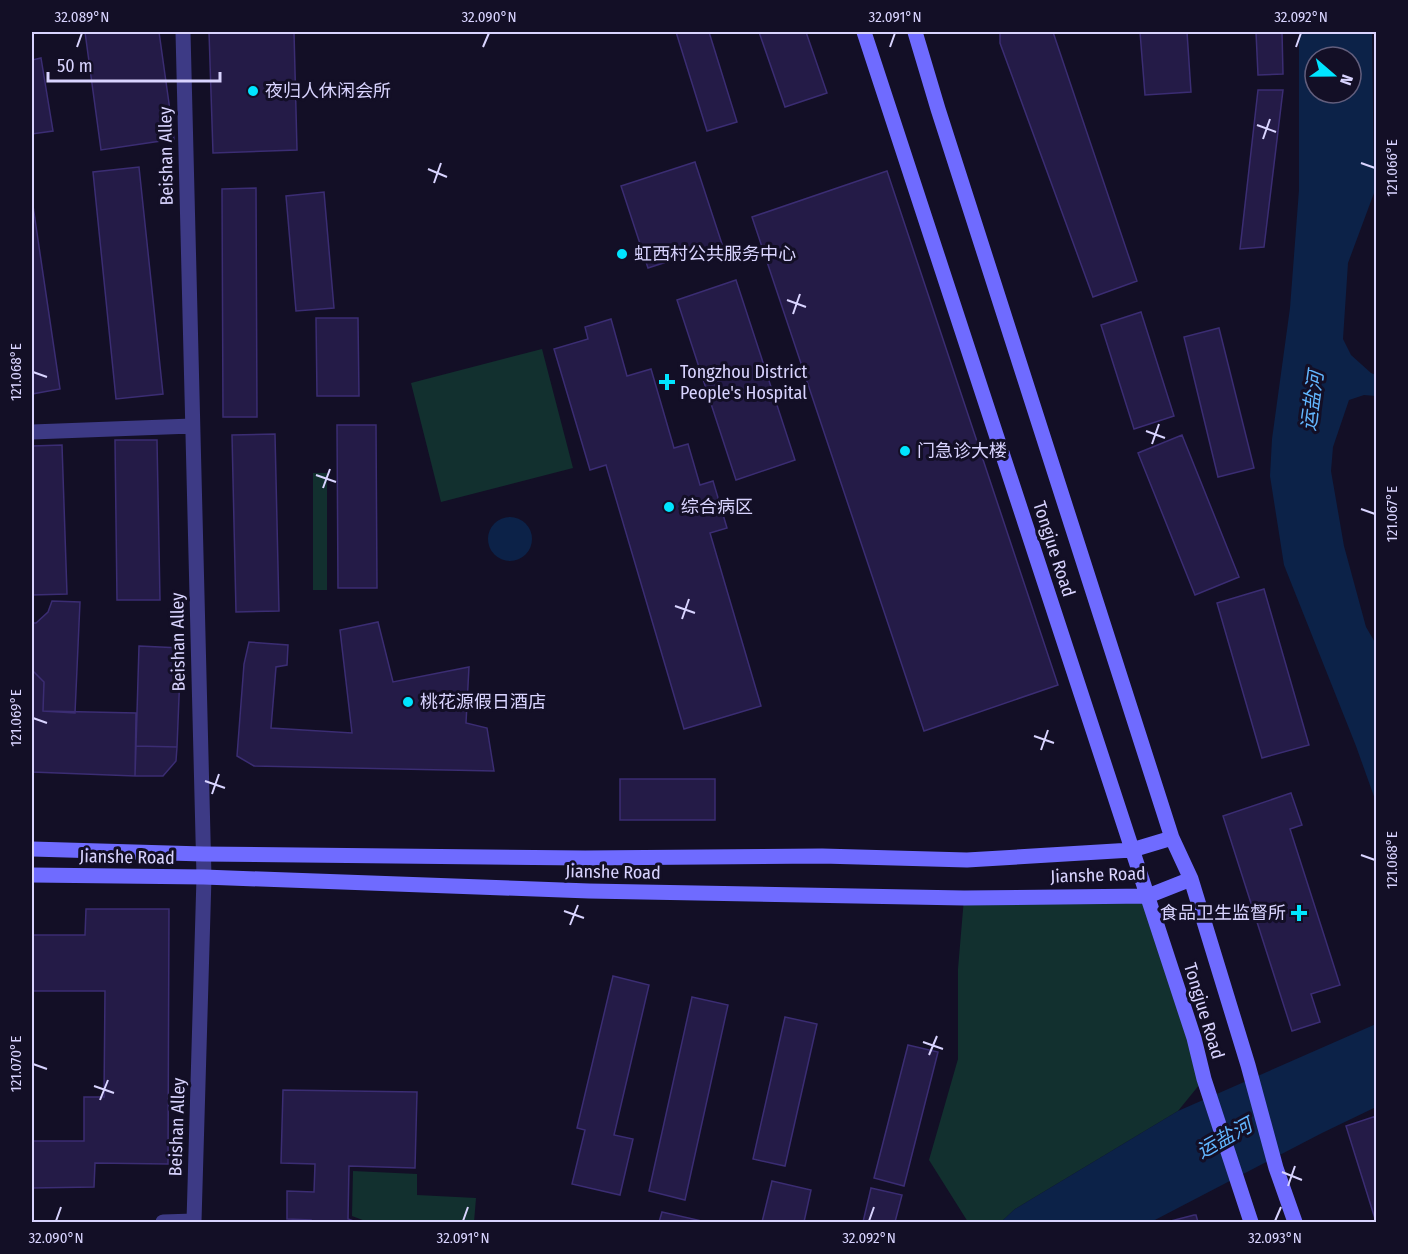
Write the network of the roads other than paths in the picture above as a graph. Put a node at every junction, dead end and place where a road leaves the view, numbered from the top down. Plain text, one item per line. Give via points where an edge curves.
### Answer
1 (183, 32) edge
2 (864, 32) edge
3 (915, 32) edge
4 (192, 426) junction
5 (32, 432) edge
6 (1172, 838) junction
7 (32, 849) edge
8 (1132, 850) junction
9 (203, 854) junction
10 (32, 875) edge
11 (204, 877) junction
12 (1191, 879) junction
13 (1148, 896) junction
14 (163, 1222) edge
15 (1251, 1222) edge
16 (1295, 1222) edge

1 - 4 street, Beishan Alley
2 - 8 main road, Tongjue Road
3 - 6 main road, Tongjue Road
4 - 5 street
4 - 9 street, Beishan Alley
6 - 8 main road, Jianshe Road
6 - 12 main road, Tongjue Road
7 - 9 main road, Jianshe Road
8 - 9 main road, Jianshe Road via 967,860
8 - 13 main road, Tongjue Road
9 - 11 street, Beishan Alley
10 - 11 main road, Jianshe Road
11 - 13 main road, Jianshe Road via 601,892 964,898
11 - 14 street, Beishan Alley via 195,1221
12 - 13 main road, Jianshe Road
12 - 16 main road, Tongjue Road
13 - 15 main road, Tongjue Road

